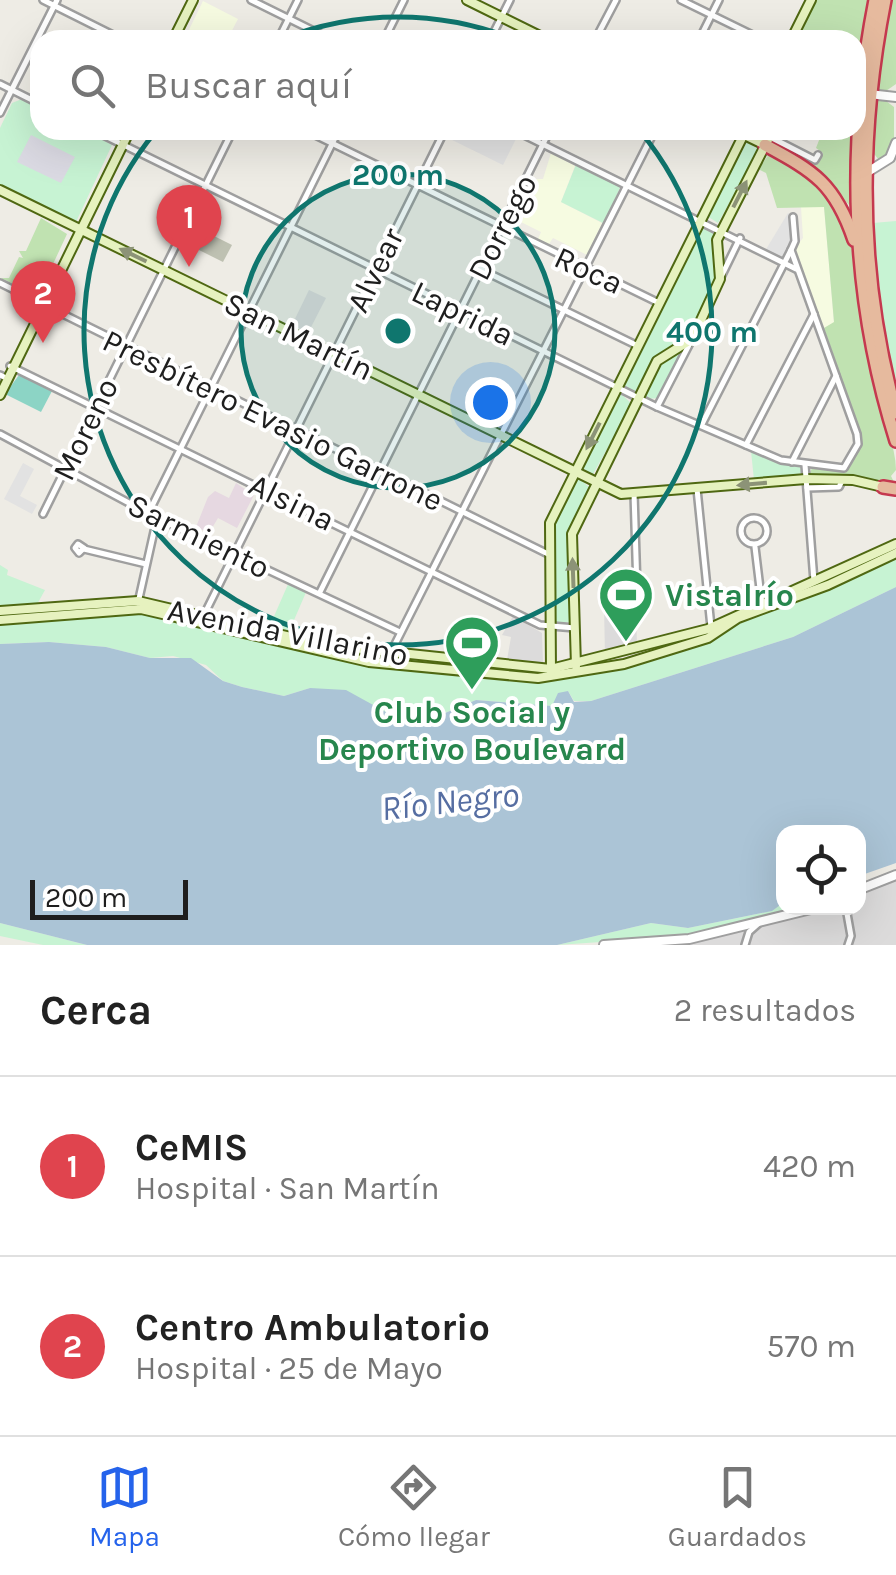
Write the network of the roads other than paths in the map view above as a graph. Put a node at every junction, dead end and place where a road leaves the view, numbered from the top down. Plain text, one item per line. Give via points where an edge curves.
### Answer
1 (44, 0) edge
2 (193, 0) edge
3 (252, 0) edge
4 (298, 0) edge
5 (404, 0) edge
6 (466, 0) edge
7 (510, 0) edge
8 (616, 0) edge
9 (680, 0) edge
10 (719, 0) edge
11 (811, 0) edge
12 (875, 0) edge
13 (886, 0) edge
14 (56, 3) edge
15 (712, 15) junction
16 (502, 17) junction
17 (289, 18) junction
18 (42, 30) edge
19 (106, 30) edge
20 (178, 30) edge
21 (283, 30) edge
22 (312, 30) edge
23 (389, 30) edge
24 (495, 30) edge
25 (528, 30) edge
26 (601, 30) edge
27 (704, 30) edge
28 (743, 30) edge
29 (796, 30) edge
30 (30, 52) edge
31 (866, 66) edge
32 (0, 84) edge
33 (10, 90) junction
34 (869, 94) junction
35 (896, 97) edge
36 (30, 99) edge
37 (0, 112) edge
38 (112, 140) edge
39 (125, 140) edge
40 (228, 140) edge
41 (324, 140) edge
42 (334, 140) edge
43 (440, 140) edge
44 (535, 140) edge
45 (545, 140) edge
46 (650, 140) edge
47 (741, 140) edge
48 (768, 140) edge
49 (772, 140) edge
50 (773, 140) edge
51 (856, 140) edge
52 (896, 143) edge
53 (332, 144) junction
54 (543, 144) junction
55 (122, 145) junction
56 (818, 155) dead end
57 (865, 174) junction
58 (630, 184) junction
59 (206, 185) junction
60 (417, 186) junction
61 (0, 190) edge
62 (794, 217) dead end
63 (702, 218) junction
64 (290, 227) junction
65 (501, 228) junction
66 (79, 229) junction
67 (722, 229) junction
68 (740, 238) junction
69 (791, 250) junction
70 (784, 262) junction
71 (861, 265) junction
72 (584, 268) junction
73 (480, 269) junction
74 (164, 270) junction
75 (376, 270) junction
76 (798, 270) junction
77 (720, 279) junction
78 (0, 284) edge
79 (659, 303) junction
80 (42, 304) junction
81 (563, 310) junction
82 (248, 311) junction
83 (459, 311) junction
84 (814, 314) junction
85 (692, 339) junction
86 (125, 346) junction
87 (638, 346) junction
88 (542, 352) junction
89 (334, 353) junction
90 (12, 366) junction
91 (836, 376) junction
92 (1, 379) edge
93 (617, 387) junction
94 (209, 388) junction
95 (418, 394) junction
96 (0, 395) edge
97 (638, 398) junction
98 (96, 407) junction
99 (658, 407) junction
100 (896, 414) edge
101 (702, 424) junction
102 (295, 431) junction
103 (0, 434) edge
104 (503, 435) junction
105 (896, 441) edge
106 (746, 445) junction
107 (180, 448) junction
108 (792, 462) junction
109 (805, 465) junction
110 (66, 468) junction
111 (575, 472) junction
112 (379, 473) junction
113 (597, 482) junction
114 (806, 484) junction
115 (697, 488) junction
116 (890, 488) edge
117 (266, 490) junction
118 (634, 494) junction
119 (148, 513) junction
120 (44, 514) dead end
121 (461, 514) junction
122 (157, 518) junction
123 (350, 531) junction
124 (896, 544) edge
125 (755, 546) junction
126 (84, 549) dead end
127 (896, 553) edge
128 (234, 554) junction
129 (548, 554) junction
130 (146, 564) junction
131 (432, 571) junction
132 (816, 585) junction
133 (638, 590) dead end
134 (320, 592) junction
135 (137, 605) junction
136 (762, 606) junction
137 (0, 611) edge
138 (0, 620) edge
139 (201, 621) junction
140 (575, 628) junction
141 (550, 629) junction
142 (714, 630) junction
143 (401, 632) junction
144 (388, 658) junction
145 (576, 667) junction
146 (551, 673) junction
147 (896, 874) edge
148 (866, 887) edge
149 (790, 915) edge
150 (848, 915) edge
151 (758, 924) junction
152 (604, 945) edge
153 (745, 945) edge
154 (848, 945) edge

1 - 14 street
2 - 20 main road
3 - 17 street
4 - 17 street
5 - 23 street
6 - 16 main road
7 - 16 street
8 - 26 street
9 - 15 street
10 - 15 street
11 - 29 main road
12 - 31 highway
13 - 34 highway
14 - 18 street
14 - 19 street
15 - 27 street
15 - 28 street
16 - 24 street
16 - 25 main road
17 - 21 street
17 - 22 street
30 - 33 street
32 - 33 street
33 - 36 street
33 - 37 street
34 - 35 street
34 - 57 highway
38 - 55 street, Laprida
39 - 55 main road
40 - 59 street, Moreno
41 - 53 street, Roca
42 - 53 street
43 - 60 street, Alvear
44 - 54 street
45 - 54 street, Dorrego
46 - 58 street
47 - 63 main road
67 -> 48 main road
49 - 71 highway via 830,188
50 - 56 street via 816,160
51 - 71 highway
52 - 57 street via 890,158
53 - 60 street, Roca
53 - 64 street
54 - 58 street
54 - 65 street, Dorrego
55 - 59 street, Laprida
55 - 66 main road
57 - 100 highway via 876,318
58 - 63 street
58 - 72 street
59 - 64 street, Laprida
59 - 74 street, Moreno
60 - 65 street, Roca
60 - 75 street, Alvear
61 - 66 main road, San Martín
62 - 69 street
63 - 67 street
63 - 79 main road
64 - 75 street, Laprida
64 - 82 street
65 - 72 street, Roca
65 - 73 street, Dorrego
74 -> 66 main road, San Martín
66 - 80 main road
67 - 68 street
67 - 77 main road
68 - 70 street
68 - 77 street
69 - 70 street
69 - 76 street
70 - 76 street
70 - 101 street
71 - 105 highway
72 - 79 street, Roca
72 - 81 street
73 - 81 street
73 - 83 street, Dorrego
74 - 82 main road, San Martín
74 - 86 street, Moreno
75 - 83 street, Laprida
75 - 89 street, Alvear
76 - 84 street
77 - 85 main road
78 - 80 street, Presbítero Evasio Garrone
79 - 87 main road
80 - 86 street, Presbítero Evasio Garrone
80 - 90 main road
81 - 87 street
81 - 88 street
82 - 89 main road, San Martín
82 - 94 street
83 - 88 street, Laprida
83 - 95 street, Dorrego
84 - 91 street
84 - 106 street
85 - 97 main road via 657,361
85 - 99 street
86 - 94 street, Presbítero Evasio Garrone
86 - 98 street, Moreno
87 - 93 main road
88 - 93 street, Laprida
88 - 104 street
89 - 95 main road, San Martín
89 - 102 street, Alvear
90 - 92 main road
90 - 96 main road
90 - 98 street, Alsina
91 - 108 street
91 - 109 street, Laprida via 858,440 844,468
93 - 97 street, Laprida
93 -> 111 main road
94 - 102 street, Presbítero Evasio Garrone
94 - 107 street
95 - 104 main road, San Martín
95 - 112 street, Dorrego
97 - 99 street, Laprida
97 - 113 main road
98 - 107 street, Alsina
98 - 110 street, Moreno
99 - 101 street, Laprida
101 - 106 street, Laprida
102 - 112 street, Presbítero Evasio Garrone
102 - 117 street, Alvear
103 - 110 street, Sarmiento
104 - 111 main road, San Martín
104 - 121 street
106 - 108 street, Laprida
107 - 117 street, Alsina
107 - 119 street
108 - 109 street, Laprida
109 - 114 street
110 - 119 street, Sarmiento
110 - 120 street, Moreno
111 - 113 main road, San Martín
111 - 129 main road via 550,523
112 - 121 street, Presbítero Evasio Garrone
112 - 123 street, Dorrego
113 - 118 main road, San Martín
140 -> 113 main road via 572,534
114 -> 115 main road
114 - 116 main road via 843,479
114 - 132 street
115 - 118 main road
115 - 142 street
117 - 123 street, Alsina
117 - 128 street, Alvear
118 - 133 street
119 - 122 street, Sarmiento
121 - 129 street, Presbítero Evasio Garrone
121 - 131 street
122 - 128 street, Sarmiento
122 - 130 street
123 - 131 street, Alsina
123 - 134 street, Dorrego
124 - 132 main road
125 - 125 street via 766,535 759,516 743,526 744,539
125 - 136 street
126 - 130 street
127 - 132 main road
128 - 134 street, Sarmiento
128 - 139 street, Alvear
129 - 141 main road
130 - 135 street
131 - 141 street, Alsina
131 - 143 street
132 - 136 main road, Avenida Villarino
134 - 143 street, Sarmiento
135 - 137 main road, Avenida Villarino
135 - 138 main road, Avenida Villarino
135 - 139 main road, Avenida Villarino
136 - 142 main road, Avenida Villarino
139 - 144 main road, Avenida Villarino
140 - 141 street, Alsina
140 - 145 main road
141 - 146 main road
142 - 145 main road, Avenida Villarino via 624,664
143 - 144 street
144 - 146 main road, Avenida Villarino
145 - 146 main road, Avenida Villarino
147 - 148 street
149 - 151 street
150 - 154 street
151 - 152 street via 689,939
151 - 153 street

